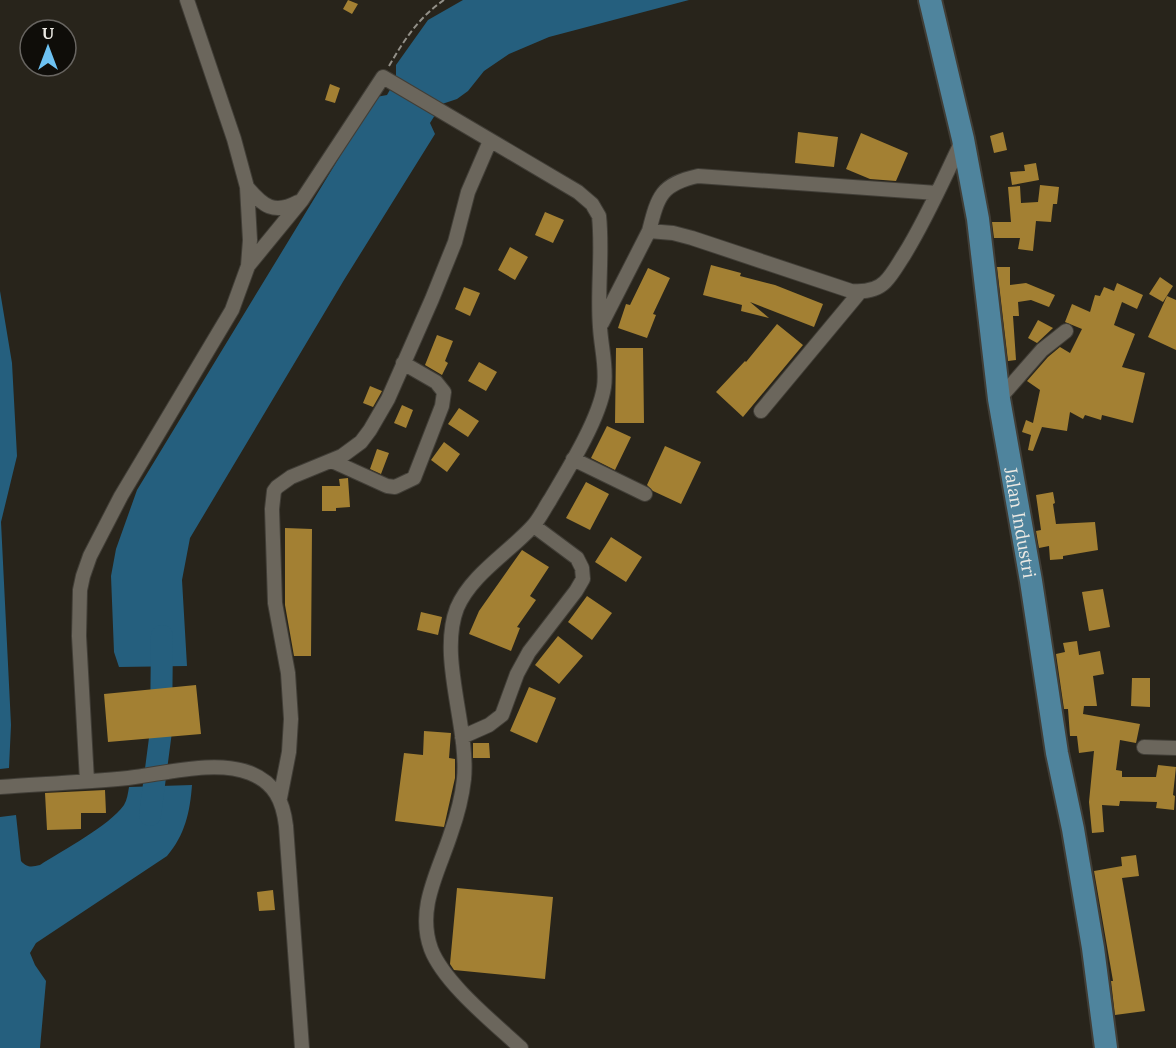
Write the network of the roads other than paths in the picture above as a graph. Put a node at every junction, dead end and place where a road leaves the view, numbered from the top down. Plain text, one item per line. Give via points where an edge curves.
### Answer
1 (187, 0) edge
2 (930, 0) edge
3 (963, 139) junction
4 (490, 141) junction
5 (247, 187) junction
6 (937, 193) junction
7 (302, 200) junction
8 (649, 231) junction
9 (248, 266) junction
10 (860, 292) junction
11 (600, 328) junction
12 (1066, 331) dead end
13 (403, 363) junction
14 (999, 399) junction
15 (761, 411) dead end
16 (573, 459) junction
17 (332, 461) junction
18 (645, 494) dead end
19 (534, 526) junction
20 (462, 737) junction
21 (1144, 747) dead end
22 (1176, 748) edge
23 (87, 781) junction
24 (0, 787) edge
25 (280, 798) junction
26 (302, 1048) edge
27 (521, 1048) edge
28 (1106, 1048) edge

1 - 5 street
2 - 3 main road, Jalan Industri
3 - 6 street
3 - 14 main road, Jalan Industri via 978,219
4 - 7 street via 383,77
4 - 11 street via 578,192 596,210 600,224
4 - 13 street via 468,192 452,250
5 - 7 street via 257,199 272,207 283,209
5 - 9 street
6 - 8 street via 698,176 676,182 661,193
6 - 10 street via 893,273 877,288
7 - 9 street
8 - 10 street via 692,238
8 - 11 street
9 - 23 street via 232,310 121,496 83,576 80,636
10 - 15 street
11 - 16 street via 603,393
12 - 14 street via 1042,350
13 - 17 street via 366,437
13 - 17 street via 436,382 444,392 414,478 395,487 387,486
14 - 28 main road, Jalan Industri via 1093,948
16 - 18 street
16 - 19 street
17 - 25 street via 291,477 277,487 272,497 275,603 288,674 291,719
19 - 20 street via 484,573 463,597 455,615 453,668
19 - 20 street via 577,558 583,579 529,652 502,716
20 - 27 street via 462,793 426,907 428,936 434,955 451,980
21 - 22 street
23 - 24 street
23 - 25 street via 231,768 251,773 272,787
25 - 26 street via 286,826

